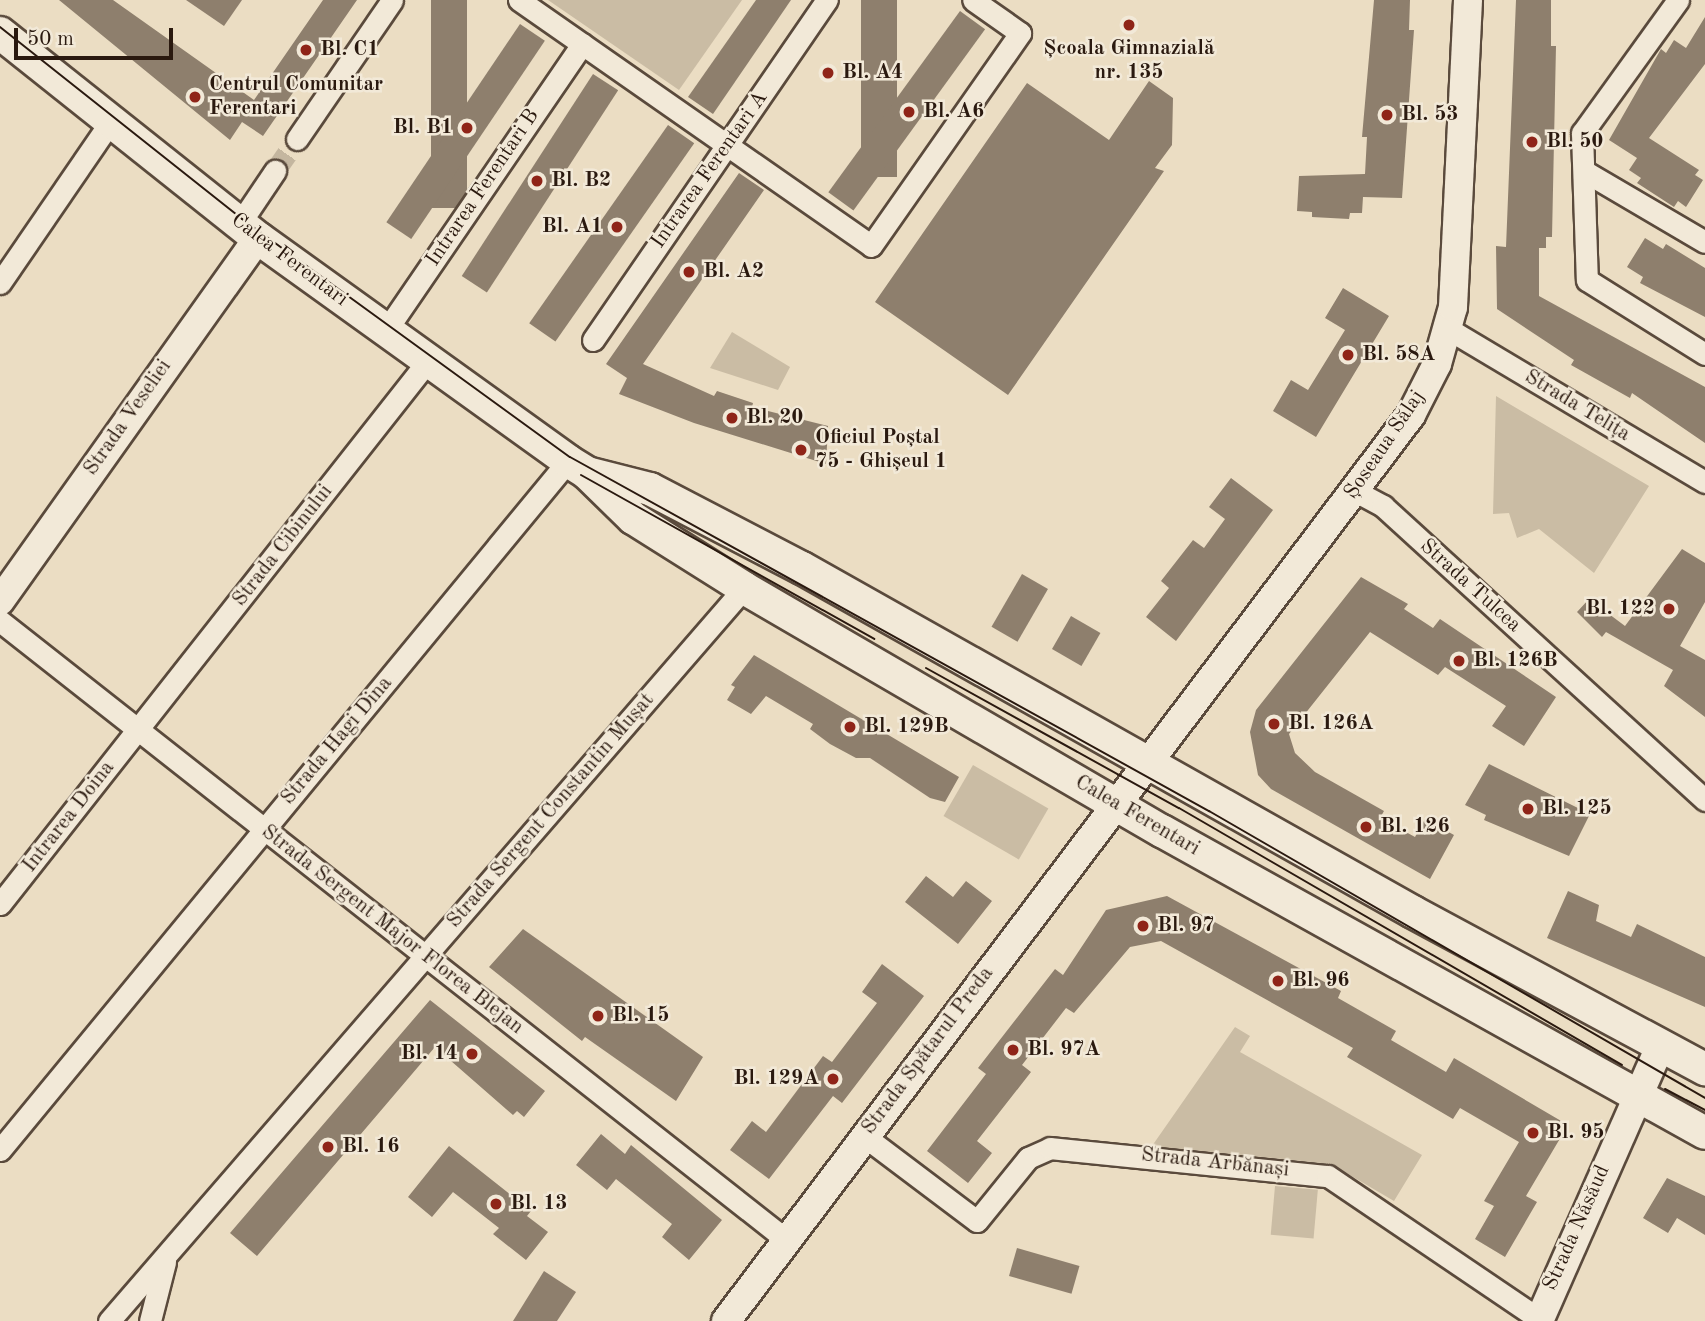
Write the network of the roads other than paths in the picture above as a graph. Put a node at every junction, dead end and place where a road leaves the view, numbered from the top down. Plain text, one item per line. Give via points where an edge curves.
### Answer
1 (392, 0) edge
2 (519, 0) edge
3 (827, 0) edge
4 (973, 0) edge
5 (1468, 0) edge
6 (1678, 0) edge
7 (0, 33) edge
8 (582, 44) junction
9 (110, 121) junction
10 (297, 139) tunnel mouth
11 (727, 145) junction
12 (275, 171) tunnel mouth
13 (1584, 171) junction
14 (249, 230) junction
15 (1705, 242) edge
16 (0, 283) edge
17 (1450, 330) junction
18 (385, 332) junction
19 (593, 341) dead end
20 (1705, 354) edge
21 (427, 362) junction
22 (578, 467) junction
23 (1705, 482) edge
24 (1355, 491) junction
25 (744, 589) junction
26 (0, 601) edge
27 (0, 621) edge
28 (138, 729) junction
29 (1132, 781) junction
30 (1705, 800) edge
31 (264, 829) junction
32 (0, 904) edge
33 (426, 956) junction
34 (1660, 1047) junction
35 (1705, 1069) edge
36 (1634, 1097) junction
37 (1705, 1133) edge
38 (864, 1136) junction
39 (0, 1150) edge
40 (784, 1238) junction
41 (166, 1256) junction
42 (1539, 1320) edge
43 (109, 1321) edge
44 (150, 1321) edge
45 (726, 1321) edge

1 - 10 street
2 - 8 street
3 - 11 street, Intrarea Ferentari A
4 - 11 street via 1020,33 871,246
5 - 17 street, Șoseaua Sălaj
6 - 13 street via 1582,133
7 - 9 main road, Calea Ferentari
8 - 11 street
8 - 18 street, Intrarea Ferentari B
9 - 14 main road, Calea Ferentari
9 - 16 street
11 - 19 street, Intrarea Ferentari A
12 - 14 street
13 - 15 street
13 - 20 street via 1587,280
14 - 18 main road, Calea Ferentari
14 - 26 street, Strada Veseliei
17 - 23 street, Strada Telița
17 - 24 street, Șoseaua Sălaj via 1411,415
18 - 21 main road, Calea Ferentari
21 - 22 main road, Calea Ferentari
21 - 28 street, Strada Cibinului
22 - 25 main road, Calea Ferentari via 633,518
22 - 29 main road, Calea Ferentari via 661,495
22 - 31 street, Strada Hagi Dina
24 - 29 street, Șoseaua Sălaj
24 - 30 street, Strada Tulcea via 1383,506
25 - 29 main road, Calea Ferentari
25 - 33 street, Strada Sergent Constantin Mușat
27 - 28 street, Strada Sergent Major Florea Blejan
28 - 31 street, Strada Sergent Major Florea Blejan
28 - 32 street, Intrarea Doina
29 - 34 main road, Calea Ferentari
29 - 36 main road, Calea Ferentari
29 - 38 street, Strada Spătarul Preda
31 - 33 street, Strada Sergent Major Florea Blejan
31 - 39 street, Strada Hagi Dina
33 - 40 street, Strada Sergent Major Florea Blejan
33 - 41 street, Strada Sergent Constantin Mușat
34 - 35 main road, Calea Ferentari
34 - 36 street, Strada Năsăud
36 - 37 main road, Calea Ferentari
36 - 42 street, Strada Năsăud
38 - 40 street, Strada Spătarul Preda
38 - 42 street, Strada Arbănași via 977,1221 1028,1158 1061,1147 1328,1176
40 - 45 street, Strada Spătarul Preda
41 - 43 street, Strada Sergent Constantin Mușat
41 - 44 street, Strada Sergent Constantin Mușat

